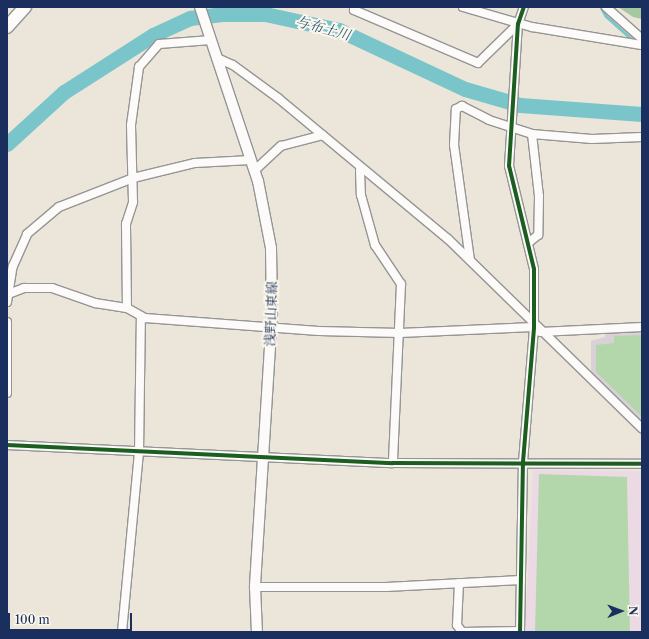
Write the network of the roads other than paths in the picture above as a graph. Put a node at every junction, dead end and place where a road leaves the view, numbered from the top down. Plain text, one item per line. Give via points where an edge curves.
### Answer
1 (19, 7) edge
2 (25, 7) edge
3 (200, 7) edge
4 (354, 7) edge
5 (463, 7) edge
6 (524, 7) edge
7 (606, 7) edge
8 (7, 21) edge
9 (518, 24) junction
10 (7, 27) edge
11 (210, 37) junction
12 (642, 39) edge
13 (642, 45) edge
14 (217, 58) junction
15 (509, 124) junction
16 (532, 134) junction
17 (323, 135) junction
18 (642, 137) edge
19 (251, 160) junction
20 (360, 170) junction
21 (254, 171) junction
22 (133, 178) junction
23 (528, 244) junction
24 (470, 260) junction
25 (10, 264) edge
26 (11, 293) junction
27 (7, 302) edge
28 (127, 308) junction
29 (142, 317) junction
30 (7, 322) edge
31 (271, 327) junction
32 (642, 327) edge
33 (537, 329) junction
34 (400, 333) junction
35 (7, 393) edge
36 (642, 428) edge
37 (7, 445) edge
38 (139, 453) junction
39 (264, 459) junction
40 (523, 462) junction
41 (393, 463) junction
42 (642, 464) edge
43 (521, 580) junction
44 (459, 583) junction
45 (255, 587) junction
46 (122, 632) edge
47 (257, 632) edge
48 (520, 632) edge

1 - 8 highway
2 - 10 highway
3 - 11 main road, 浅野山東線
4 - 9 street via 361,14 478,63
5 - 9 street
6 - 9 street
7 - 12 street
9 - 13 street
9 - 15 street
11 - 14 main road, 浅野山東線
11 - 22 street via 159,44 139,67 131,117
14 - 17 street via 234,65
14 - 19 main road, 浅野山東線
15 - 16 street
15 - 23 street via 508,166
15 - 24 street via 462,106 456,109 454,145
16 - 18 street via 592,139
16 - 23 street via 539,196 538,235
17 - 20 street
17 - 21 street via 282,146
19 - 21 main road, 浅野山東線
19 - 22 street via 195,163
20 - 24 street via 448,239
20 - 34 street via 361,195 375,245 400,284
21 - 31 main road, 浅野山東線 via 270,241
22 - 25 street via 59,207 42,223 35,224
22 - 28 street via 133,202 126,224
23 - 33 street via 534,269
24 - 33 street
25 - 26 street
26 - 27 street
26 - 28 street via 24,288 52,288 95,303
28 - 29 street
29 - 31 street
29 - 38 street
30 - 35 street
31 - 34 street
31 - 39 main road, 浅野山東線
32 - 33 street
33 - 34 street
33 - 36 street
33 - 40 street
34 - 41 street
37 - 38 street
38 - 39 street
38 - 46 street
39 - 41 street
39 - 45 main road, 浅野山東線
40 - 41 street
40 - 42 street
40 - 43 street
43 - 44 street
43 - 48 street
44 - 45 street
44 - 48 street via 456,625 462,632
45 - 47 main road, 浅野山東線

